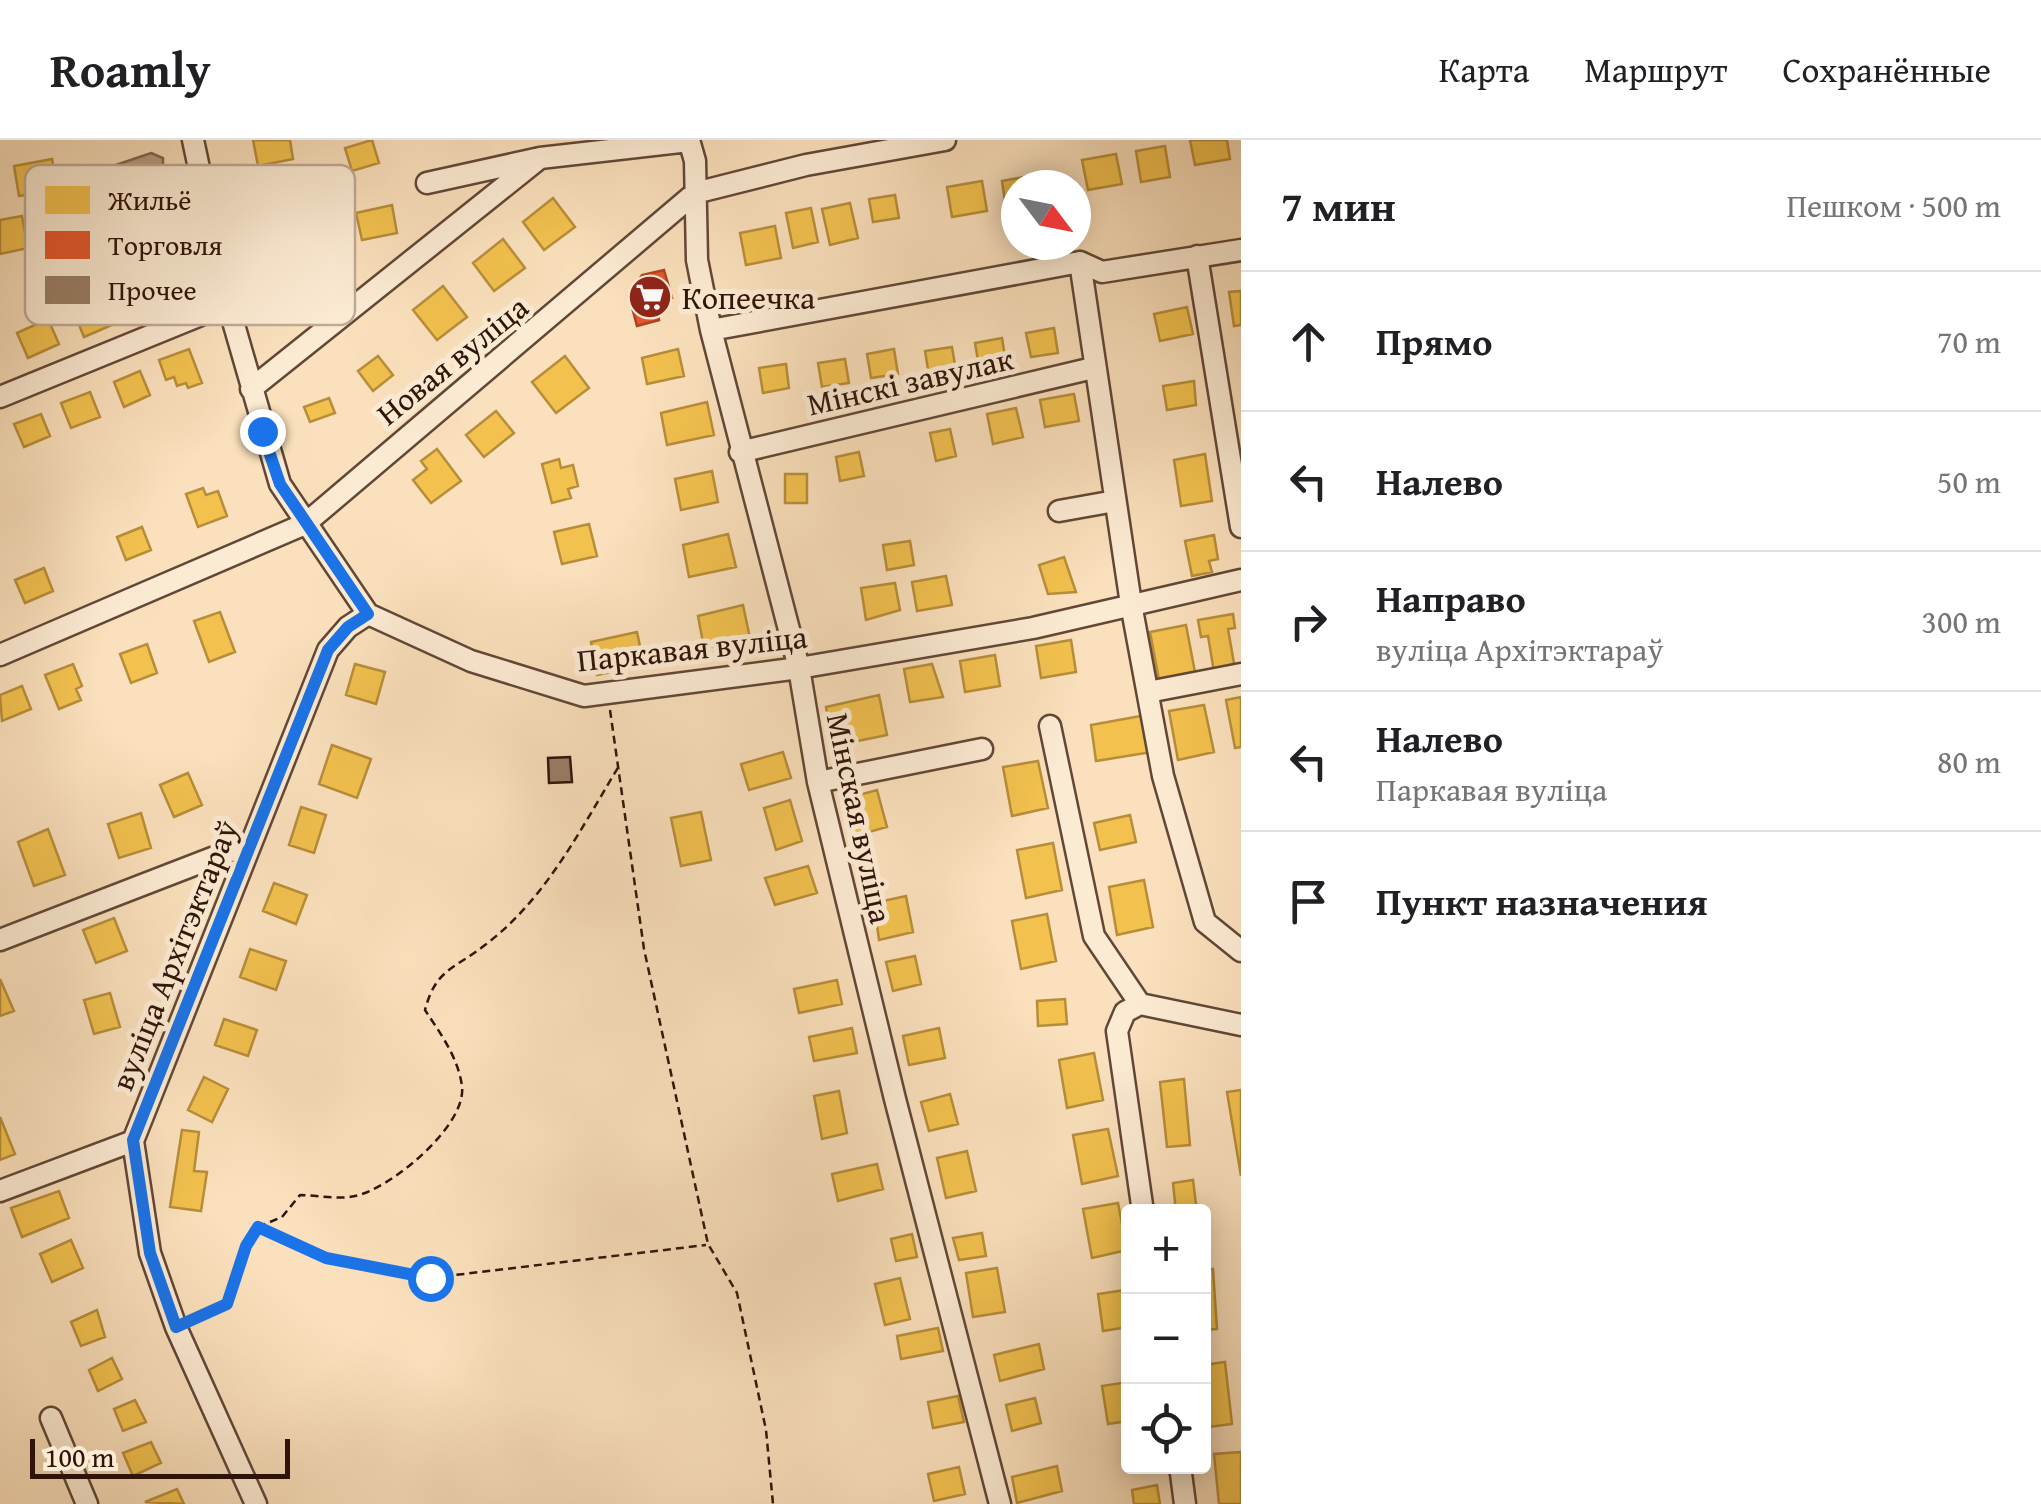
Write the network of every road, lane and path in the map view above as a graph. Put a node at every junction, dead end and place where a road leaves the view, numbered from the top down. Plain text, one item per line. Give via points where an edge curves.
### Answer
1 (193, 140) edge
2 (689, 140) edge
3 (946, 140) edge
4 (540, 158) junction
5 (198, 165) edge
6 (427, 183) dead end
7 (695, 193) junction
8 (1241, 250) edge
9 (1197, 256) junction
10 (1080, 262) junction
11 (355, 305) edge
12 (177, 325) edge
13 (234, 325) edge
14 (329, 325) edge
15 (711, 330) junction
16 (1093, 368) junction
17 (250, 388) junction
18 (0, 397) edge
19 (740, 452) junction
20 (1114, 501) junction
21 (1059, 512) dead end
22 (304, 524) junction
23 (1241, 527) edge
24 (1241, 580) edge
25 (1131, 604) junction
26 (368, 614) junction
27 (0, 655) edge
28 (799, 668) junction
29 (1241, 674) edge
30 (1148, 692) junction
31 (608, 694) junction
32 (1050, 726) dead end
33 (982, 749) dead end
34 (619, 765) junction
35 (818, 782) junction
36 (251, 843) junction
37 (0, 940) edge
38 (1241, 951) edge
39 (1140, 1004) junction
40 (1241, 1025) edge
41 (133, 1140) junction
42 (0, 1191) edge
43 (1142, 1204) edge
44 (258, 1227) junction
45 (708, 1244) junction
46 (176, 1327) junction
47 (51, 1418) dead end
48 (1181, 1474) edge
49 (87, 1504) edge
50 (256, 1504) edge
51 (773, 1504) edge
52 (1000, 1504) edge
53 (1185, 1504) edge

1 - 5 street
2 - 4 street
2 - 7 street, Мінская вуліца
3 - 7 street, Новая вуліца
4 - 6 street
4 - 11 street
7 - 15 street, Мінская вуліца via 697,260
7 - 22 street, Новая вуліца
8 - 9 street
9 - 10 street via 1102,272
9 - 23 street
10 - 15 street
10 - 16 street
12 - 18 street
13 - 17 street
14 - 17 street
15 - 19 street, Мінская вуліца
16 - 19 street, Мінскі завулак
16 - 20 street
17 - 22 street via 280,484
19 - 28 street, Мінская вуліца
20 - 21 street
20 - 25 street
22 - 26 street
22 - 27 street, Новая вуліца
24 - 25 street, Паркавая вуліца
25 - 28 street, Паркавая вуліца via 1033,628
25 - 30 street
26 - 31 street, Паркавая вуліца via 557,691
26 - 36 street, вуліца Архітэктараў via 328,650
28 - 31 street, Паркавая вуліца
28 - 35 street, Мінская вуліца
29 - 30 street
30 - 38 street via 1205,922
31 - 34 path
32 - 39 street via 1094,936
33 - 35 street
34 - 44 path via 531,904 445,970 430,991 425,1010 455,1060 463,1090 444,1132 387,1184 353,1197 300,1194 282,1217
34 - 45 path via 644,949
35 - 52 street, Мінская вуліца
36 - 37 street
36 - 41 street, вуліца Архітэктараў
39 - 40 street
39 - 43 street via 1125,1012 1118,1031
41 - 42 street
41 - 46 street, вуліца Архітэктараў via 150,1253
44 - 45 path via 326,1258 430,1278
44 - 46 path via 227,1304
45 - 51 path via 737,1292 766,1430
46 - 50 street, вуліца Архітэктараў
47 - 49 street
48 - 53 street

